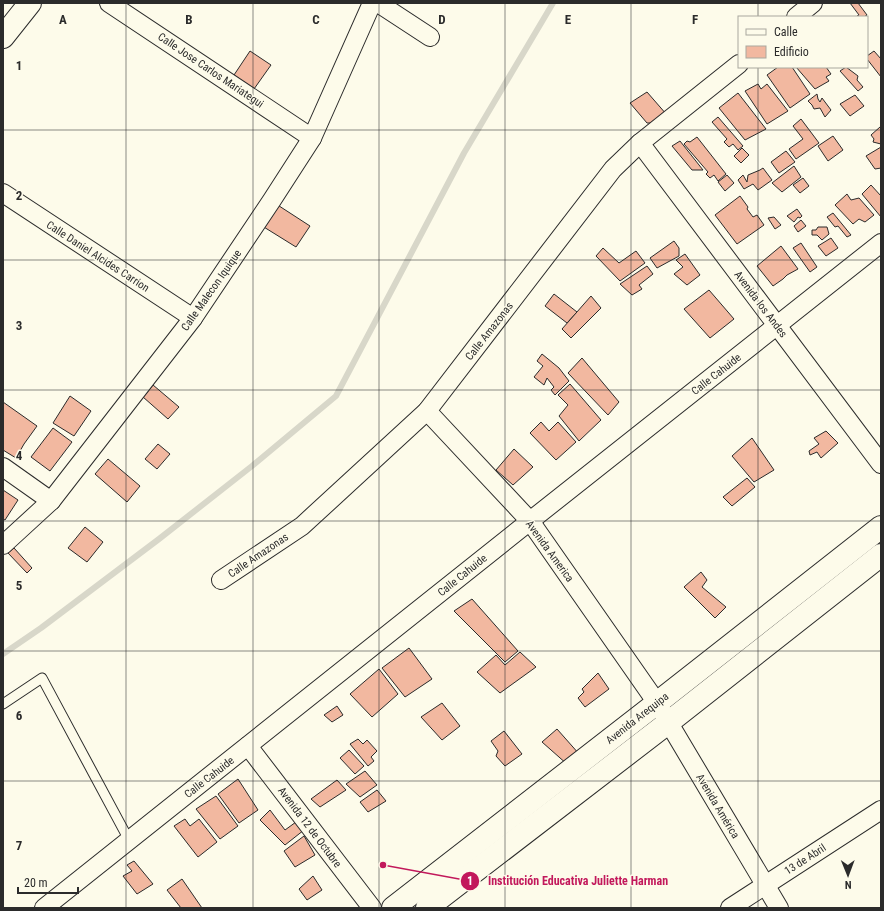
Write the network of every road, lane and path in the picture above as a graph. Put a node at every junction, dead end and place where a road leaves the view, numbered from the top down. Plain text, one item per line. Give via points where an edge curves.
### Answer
1 (109, 3) edge
2 (372, 3) edge
3 (378, 3) edge
4 (813, 3) edge
5 (28, 4) edge
6 (797, 16) edge
7 (3, 37) edge
8 (430, 37) dead end
9 (738, 65) edge
10 (312, 138) junction
11 (640, 143) junction
12 (3, 193) edge
13 (881, 243) edge
14 (193, 318) junction
15 (777, 326) junction
16 (427, 411) junction
17 (881, 464) edge
18 (3, 467) edge
19 (51, 501) junction
20 (530, 521) junction
21 (881, 527) edge
22 (3, 545) edge
23 (881, 555) edge
24 (221, 580) dead end
25 (657, 703) junction
26 (3, 704) edge
27 (669, 722) junction
28 (248, 746) junction
29 (881, 810) edge
30 (129, 840) junction
31 (766, 885) junction
32 (44, 908) edge
33 (372, 908) edge
34 (393, 908) edge
35 (427, 908) edge
36 (730, 908) edge
37 (779, 908) edge

1 - 10 street, Calle Jose Carlos Mariategui
2 - 10 street, Calle Malecon Iquique
3 - 8 street
4 - 6 street
5 - 7 street
9 - 11 street, Calle Amazonas
10 - 14 street, Calle Malecon Iquique
11 - 15 street, Avenida los Andes
11 - 16 street, Calle Amazonas via 613,169
12 - 14 street, Calle Daniel Alcides Carrion
13 - 15 street, Calle Cahuide
14 - 19 street, Calle Malecon Iquique
15 - 17 street, Avenida los Andes
15 - 20 street, Calle Cahuide
16 - 20 street, Avenida America
16 - 24 street, Calle Amazonas via 302,526
18 - 19 street
19 - 22 street, Calle Malecon Iquique
20 - 25 street, Avenida America
20 - 28 street, Calle Cahuide
21 - 25 street, Avenida Arequipa
23 - 27 street, Avenida Arequipa
25 - 27 street, Avenida América
25 - 34 street, Avenida Arequipa
26 - 30 lane via 42,678
27 - 31 street, Avenida América
27 - 35 street, Avenida Arequipa
28 - 30 street, Calle Cahuide
28 - 33 street, Avenida 12 de Octubre
29 - 31 street, 13 de Abril
30 - 32 street, Calle Cahuide
31 - 36 street, 13 de Abril
31 - 37 street, Avenida América

